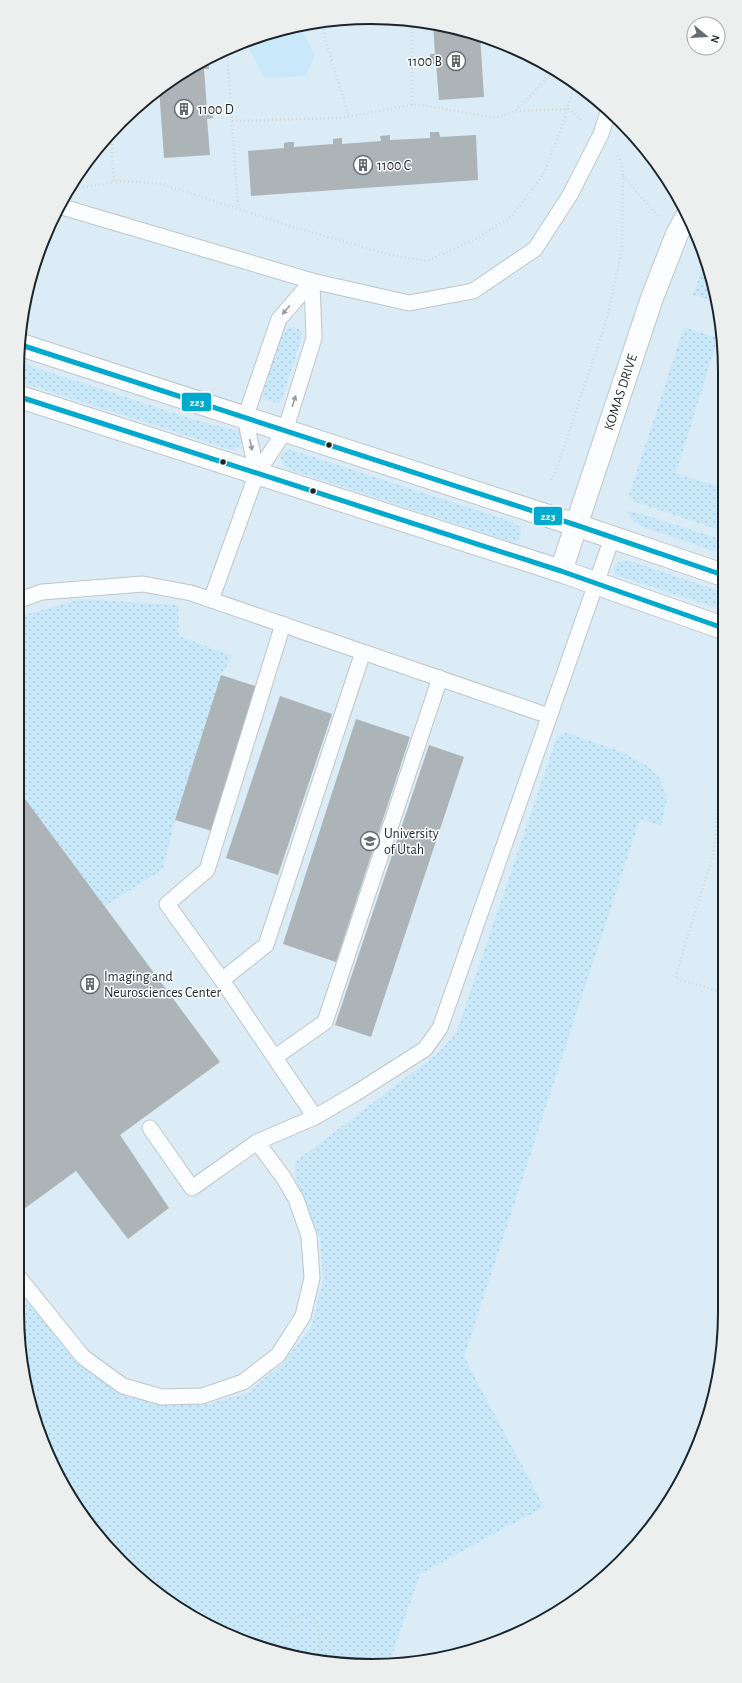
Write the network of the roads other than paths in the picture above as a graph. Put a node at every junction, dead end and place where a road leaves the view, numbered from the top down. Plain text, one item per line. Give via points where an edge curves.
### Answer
1 (607, 117) edge
2 (65, 208) edge
3 (682, 225) edge
4 (312, 281) junction
5 (25, 347) edge
6 (24, 398) edge
7 (245, 418) junction
8 (285, 431) junction
9 (257, 473) junction
10 (576, 525) junction
11 (612, 538) junction
12 (560, 571) junction
13 (718, 573) edge
14 (596, 584) junction
15 (24, 598) edge
16 (211, 600) junction
17 (283, 624) junction
18 (718, 626) edge
19 (363, 652) junction
20 (440, 678) junction
21 (549, 716) junction
22 (222, 980) junction
23 (275, 1057) junction
24 (315, 1117) junction
25 (150, 1128) dead end
26 (257, 1142) junction
27 (24, 1284) edge

1 - 4 lane via 601,134 570,195 535,249 473,291 409,303
2 - 4 lane
3 - 10 street, KOMAS DRIVE via 652,298
4 -> 7 lane via 279,318
8 -> 4 lane via 314,338
5 - 7 street
6 - 9 street
7 - 8 street
7 -> 9 lane
8 - 9 lane
8 - 10 street
9 - 12 street
9 - 16 lane
10 - 11 street
10 - 12 street, KOMAS DRIVE
11 - 13 street
11 - 14 lane
12 - 14 street
14 - 18 street
14 - 21 lane
15 - 16 lane via 42,592 144,584 191,593
16 - 17 lane
17 - 19 lane
17 - 22 lane via 207,870 166,904
19 - 20 lane
19 - 22 lane via 266,945
20 - 21 lane
20 - 23 lane via 325,1022
21 - 24 lane via 440,1028 424,1049
22 - 23 lane
23 - 24 lane
24 - 26 lane
25 - 26 lane via 192,1188
26 - 27 lane via 296,1199 309,1236 312,1278 302,1316 278,1355 243,1382 202,1396 162,1397 123,1386 83,1357

